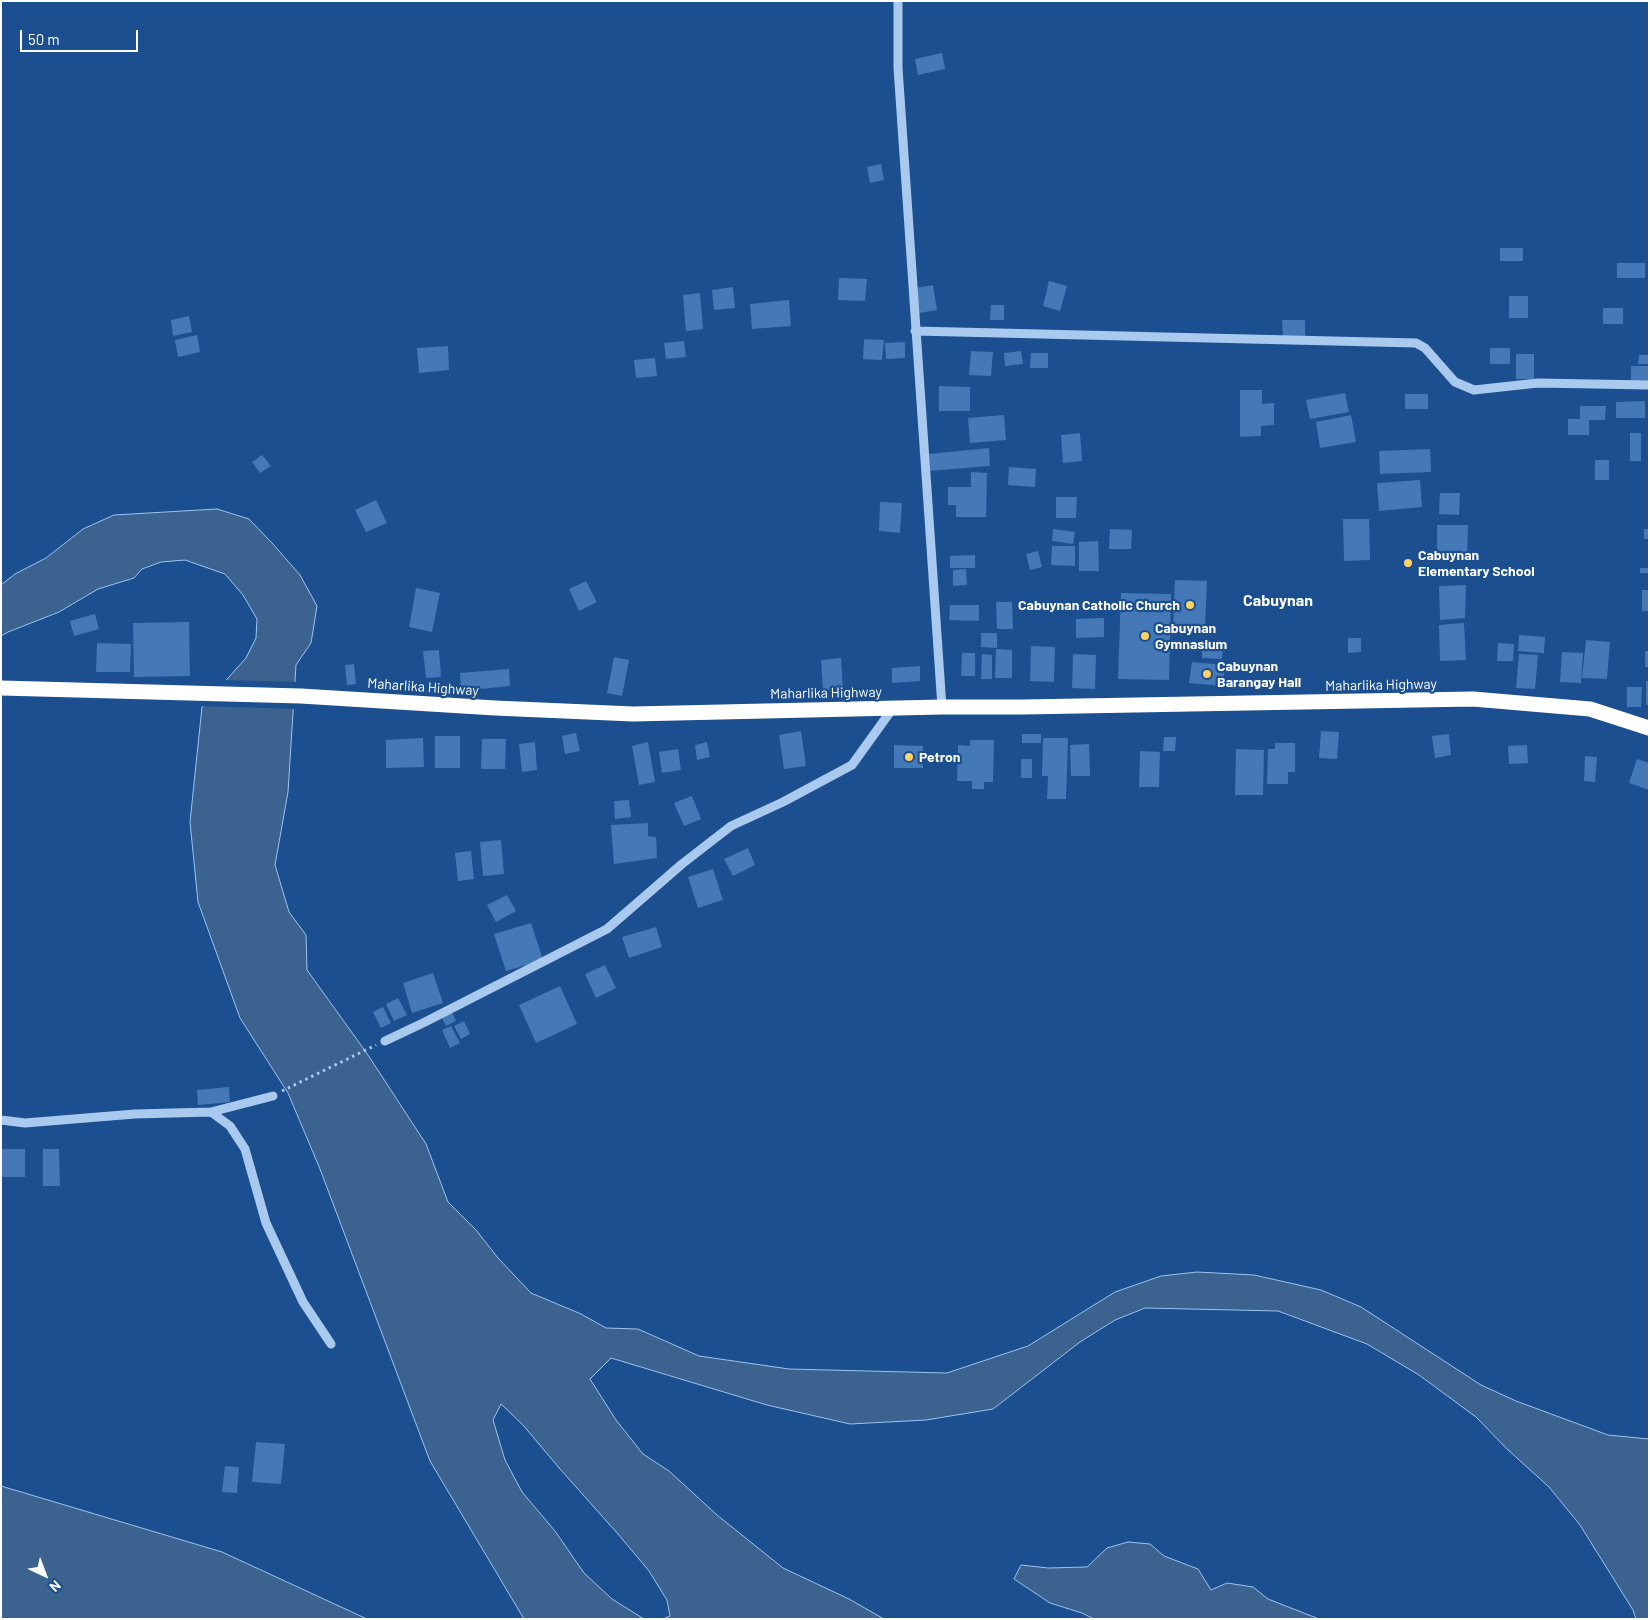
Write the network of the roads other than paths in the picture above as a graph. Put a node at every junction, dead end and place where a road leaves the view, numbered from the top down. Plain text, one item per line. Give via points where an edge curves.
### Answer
1 (898, 1) edge
2 (915, 331) junction
3 (1649, 385) edge
4 (1, 688) edge
5 (942, 707) junction
6 (893, 708) junction
7 (1649, 728) edge
8 (384, 1041) road end
9 (273, 1096) road end
10 (210, 1112) junction
11 (1, 1120) edge
12 (331, 1344) dead end

1 - 2 street via 898,68
2 - 3 street via 1416,343 1425,348 1455,382 1474,390 1538,383
2 - 5 street
4 - 6 highway, Maharlika Highway via 301,696 633,714
5 - 6 highway, Maharlika Highway
5 - 7 highway, Maharlika Highway via 1472,699 1590,709
6 - 8 street via 852,765 731,826 607,929
9 - 10 street
10 - 11 street via 25,1123
10 - 12 street via 230,1126 245,1149 266,1223 303,1302

